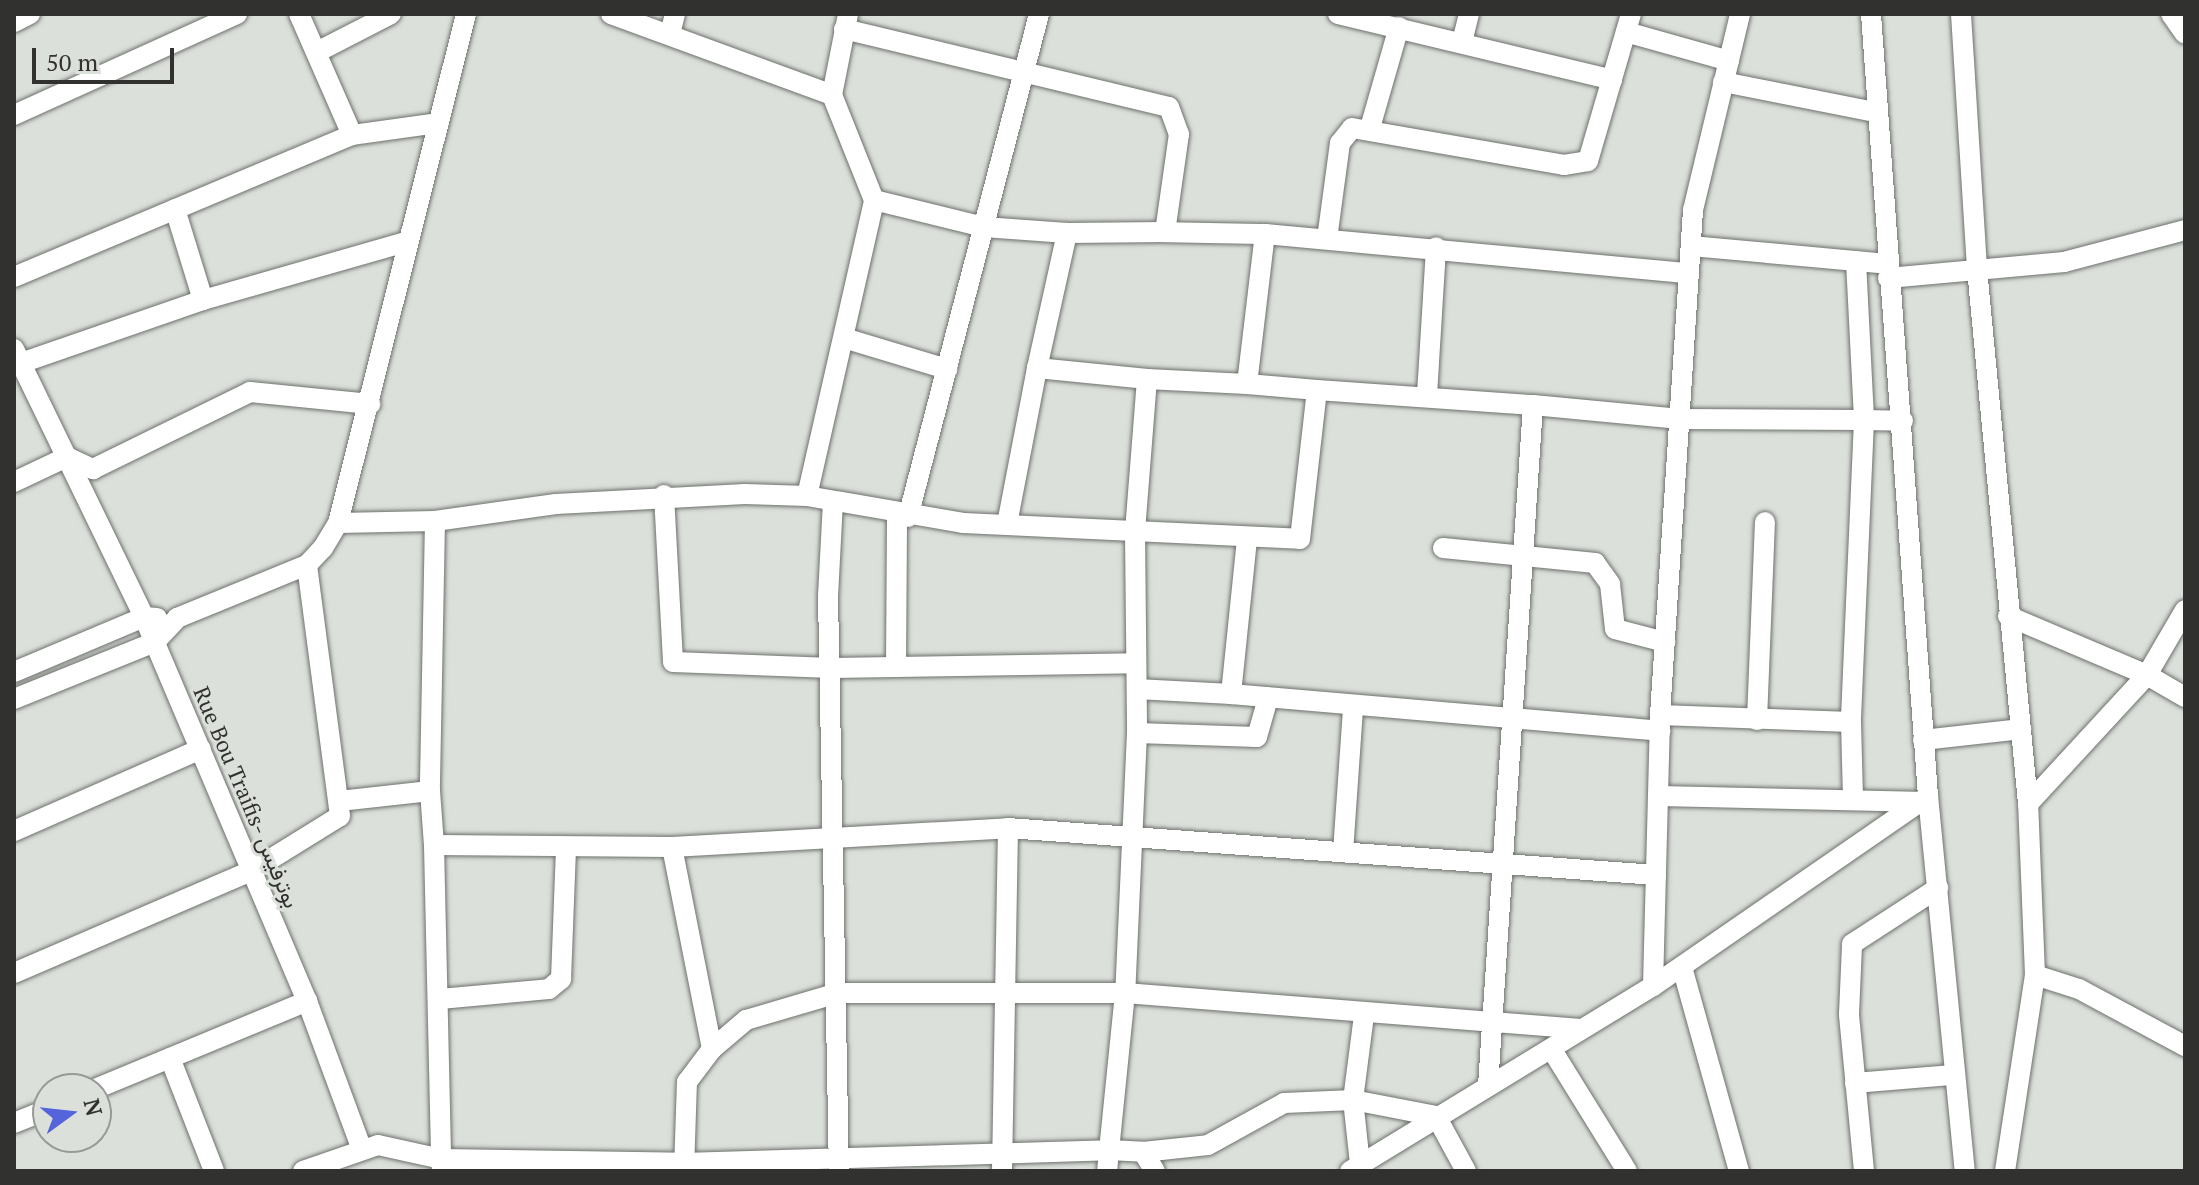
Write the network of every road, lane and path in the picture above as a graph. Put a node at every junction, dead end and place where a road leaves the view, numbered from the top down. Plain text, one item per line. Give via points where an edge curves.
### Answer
1 (30, 14) edge
2 (237, 14) edge
3 (299, 14) edge
4 (391, 14) edge
5 (466, 14) edge
6 (611, 14) edge
7 (1039, 14) edge
8 (1338, 14) edge
9 (1469, 14) edge
10 (1740, 14) edge
11 (1871, 14) edge
12 (1961, 14) edge
13 (2171, 14) edge
14 (14, 22) edge
15 (846, 22) edge
16 (1629, 23) edge
17 (673, 24) edge
18 (1399, 27) junction
19 (2185, 34) edge
20 (1462, 42) junction
21 (317, 52) junction
22 (1729, 61) junction
23 (1023, 71) junction
24 (1612, 80) junction
25 (1723, 82) junction
26 (832, 95) junction
27 (1875, 112) junction
28 (14, 115) edge
29 (438, 123) junction
30 (1370, 128) junction
31 (352, 135) junction
32 (874, 200) junction
33 (175, 209) junction
34 (984, 227) junction
35 (2185, 230) edge
36 (1165, 232) junction
37 (1067, 233) junction
38 (1265, 234) junction
39 (1327, 239) junction
40 (409, 241) junction
41 (1691, 246) junction
42 (1436, 247) junction
43 (1856, 261) junction
44 (1977, 269) junction
45 (1887, 271) junction
46 (1688, 273) junction
47 (14, 277) edge
48 (203, 300) junction
49 (844, 338) junction
50 (17, 356) edge
51 (1037, 368) junction
52 (947, 369) junction
53 (1147, 379) junction
54 (1247, 384) junction
55 (1317, 390) junction
56 (1427, 395) junction
57 (370, 404) junction
58 (1533, 405) junction
59 (1680, 419) junction
60 (1864, 420) junction
61 (1903, 421) junction
62 (67, 457) junction
63 (14, 482) edge
64 (664, 495) junction
65 (807, 496) junction
66 (833, 501) junction
67 (903, 516) junction
68 (435, 521) junction
69 (1765, 522) dead end
70 (338, 523) junction
71 (1007, 524) junction
72 (1135, 533) junction
73 (1247, 539) junction
74 (1443, 548) dead end
75 (1523, 557) junction
76 (307, 565) junction
77 (2185, 610) edge
78 (2008, 616) junction
79 (144, 617) junction
80 (177, 618) junction
81 (155, 642) junction
82 (1665, 642) junction
83 (1136, 663) junction
84 (896, 667) junction
85 (832, 668) junction
86 (14, 672) edge
87 (2147, 675) junction
88 (1137, 689) junction
89 (1231, 694) junction
90 (2185, 697) edge
91 (1268, 698) junction
92 (14, 699) edge
93 (1353, 708) junction
94 (1517, 718) junction
95 (1757, 720) junction
96 (1851, 722) junction
97 (1660, 723) junction
98 (2021, 729) junction
99 (1137, 733) junction
100 (1923, 740) junction
101 (201, 749) junction
102 (430, 791) junction
103 (1658, 796) junction
104 (1853, 799) junction
105 (1922, 799) junction
106 (340, 801) junction
107 (2028, 804) junction
108 (1008, 828) junction
109 (14, 831) edge
110 (1129, 837) junction
111 (830, 839) junction
112 (434, 845) junction
113 (672, 847) junction
114 (566, 849) junction
115 (1343, 852) junction
116 (1503, 865) junction
117 (253, 870) junction
118 (1656, 875) junction
119 (1938, 888) junction
120 (1682, 967) junction
121 (14, 973) edge
122 (2035, 975) junction
123 (1653, 986) junction
124 (1006, 992) junction
125 (838, 993) junction
126 (1125, 993) junction
127 (440, 999) junction
128 (307, 1001) junction
129 (1364, 1015) junction
130 (1489, 1022) junction
131 (1581, 1029) junction
132 (2185, 1046) edge
133 (712, 1049) junction
134 (1552, 1050) junction
135 (170, 1058) junction
136 (1953, 1075) junction
137 (112, 1082) edge
138 (1855, 1083) junction
139 (1488, 1086) junction
140 (1353, 1100) junction
141 (1436, 1116) junction
142 (361, 1147) junction
143 (1109, 1150) junction
144 (1143, 1152) junction
145 (1002, 1162) edge
146 (838, 1163) edge
147 (441, 1165) edge
148 (683, 1167) edge
149 (1355, 1168) edge
150 (214, 1171) edge
151 (303, 1171) edge
152 (1107, 1171) edge
153 (1155, 1171) edge
154 (1466, 1171) edge
155 (1627, 1171) edge
156 (1739, 1171) edge
157 (1864, 1171) edge
158 (1965, 1171) edge
159 (2005, 1171) edge

1 - 14 street
2 - 28 street
3 - 21 street
4 - 21 street
5 - 29 street
6 - 17 street
7 - 23 street
8 - 18 street
9 - 20 street
10 - 22 street
11 - 27 street
12 - 44 street
13 - 19 street
15 - 23 street
15 - 26 street
16 - 22 street
16 - 24 street
17 - 26 street
18 - 20 street
18 - 30 street
20 - 24 street
21 - 31 street
22 - 25 street
23 - 34 street
23 - 36 street via 1169,107 1179,134
24 - 30 street via 1594,150 1580,166
25 - 27 street
25 - 41 street
26 - 32 street
27 - 45 street
29 - 31 street
29 - 40 street
30 - 39 street via 1352,128 1340,143
31 - 33 street
32 - 34 street
32 - 49 street
33 - 47 street
33 - 48 street
34 - 37 street
34 - 52 street
35 - 44 street via 2064,262
36 - 37 street
36 - 38 street
37 - 51 street
38 - 39 street
38 - 54 street
39 - 42 street
40 - 48 street
40 - 57 street
41 - 43 street
41 - 46 street
42 - 46 street
42 - 56 street
43 - 45 street
43 - 60 street
44 - 45 street
44 - 78 street
45 - 61 street
46 - 59 street
48 - 50 street
49 - 52 street
49 - 65 street
50 - 62 street
51 - 53 street
51 - 71 street
52 - 67 street
53 - 54 street
53 - 72 street
54 - 55 street
55 - 56 street
55 - 73 street via 1305,531 1300,539
56 - 58 street
57 - 62 street via 250,392 93,469
57 - 70 street
58 - 59 street
58 - 75 street
59 - 60 street
59 - 82 street
60 - 61 street
60 - 96 street
61 - 100 street
62 - 63 street
62 - 79 street, Rue Bou Traifis- بوترفيس
64 - 65 street
64 - 68 street
64 - 85 street via 673,662
65 - 66 street
66 - 67 street
66 - 85 street
67 - 71 street
67 - 84 street
68 - 70 street
68 - 102 street
69 - 95 street
70 - 76 street
71 - 72 street
72 - 73 street
72 - 83 street
73 - 89 street
74 - 75 street
75 - 82 street via 1604,568 1615,629
75 - 94 street
76 - 80 street
76 - 106 street
77 - 87 street
78 - 87 street
78 - 98 street
79 - 80 street
79 - 81 street, Rue Bou Traifis- بوترفيس
79 - 86 street
80 - 81 street
81 - 92 street
81 - 101 street, Rue Bou Traifis- بوترفيس
82 - 97 street
83 - 84 street
83 - 88 street
84 - 85 street
85 - 111 street
87 - 90 street
87 - 107 street
88 - 89 street
88 - 99 street
89 - 91 street
91 - 93 street
91 - 99 street via 1257,737
93 - 94 street
93 - 115 street
94 - 97 street
94 - 116 street
95 - 96 street
95 - 97 street
96 - 104 street
97 - 103 street
98 - 100 street
98 - 107 street
99 - 110 street
100 - 105 street
101 - 109 street
101 - 117 street, Rue Bou Traifis- بوترفيس
102 - 106 street
102 - 112 street
103 - 104 street
103 - 118 street
104 - 105 street
105 - 119 street
105 - 120 street
106 - 117 street via 340,816 327,827
107 - 122 street
108 - 110 street
108 - 111 street
108 - 124 street
110 - 115 street
110 - 126 street
111 - 113 street
111 - 125 street
112 - 114 street
112 - 127 street
113 - 114 street
113 - 133 street
114 - 127 street via 561,979 549,989
115 - 116 street
116 - 118 street
116 - 130 street
117 - 121 street
117 - 128 street, Rue Bou Traifis- بوترفيس
118 - 123 street
119 - 136 street
119 - 138 street via 1852,944
120 - 123 street
120 - 156 street
122 - 132 street via 2079,989
122 - 159 street
123 - 131 street
124 - 125 street
124 - 126 street
124 - 145 street
125 - 133 street via 746,1020
125 - 146 street
126 - 129 street
126 - 143 street
127 - 147 street
128 - 135 street
128 - 142 street, Rue Bou Traifis- بوترفيس
129 - 130 street
129 - 140 street
130 - 131 street
130 - 139 street
131 - 134 street
133 - 148 street via 687,1082
134 - 139 street
134 - 155 street
135 - 137 street
135 - 150 street
136 - 138 street
136 - 158 street
138 - 157 street
139 - 141 street
140 - 141 street
140 - 144 street via 1284,1103 1208,1145
140 - 149 street
141 - 149 street
141 - 154 street
142 - 147 street
142 - 151 street
143 - 144 street
143 - 145 street
143 - 152 street
144 - 153 street
145 - 146 street
146 - 148 street
147 - 148 street

